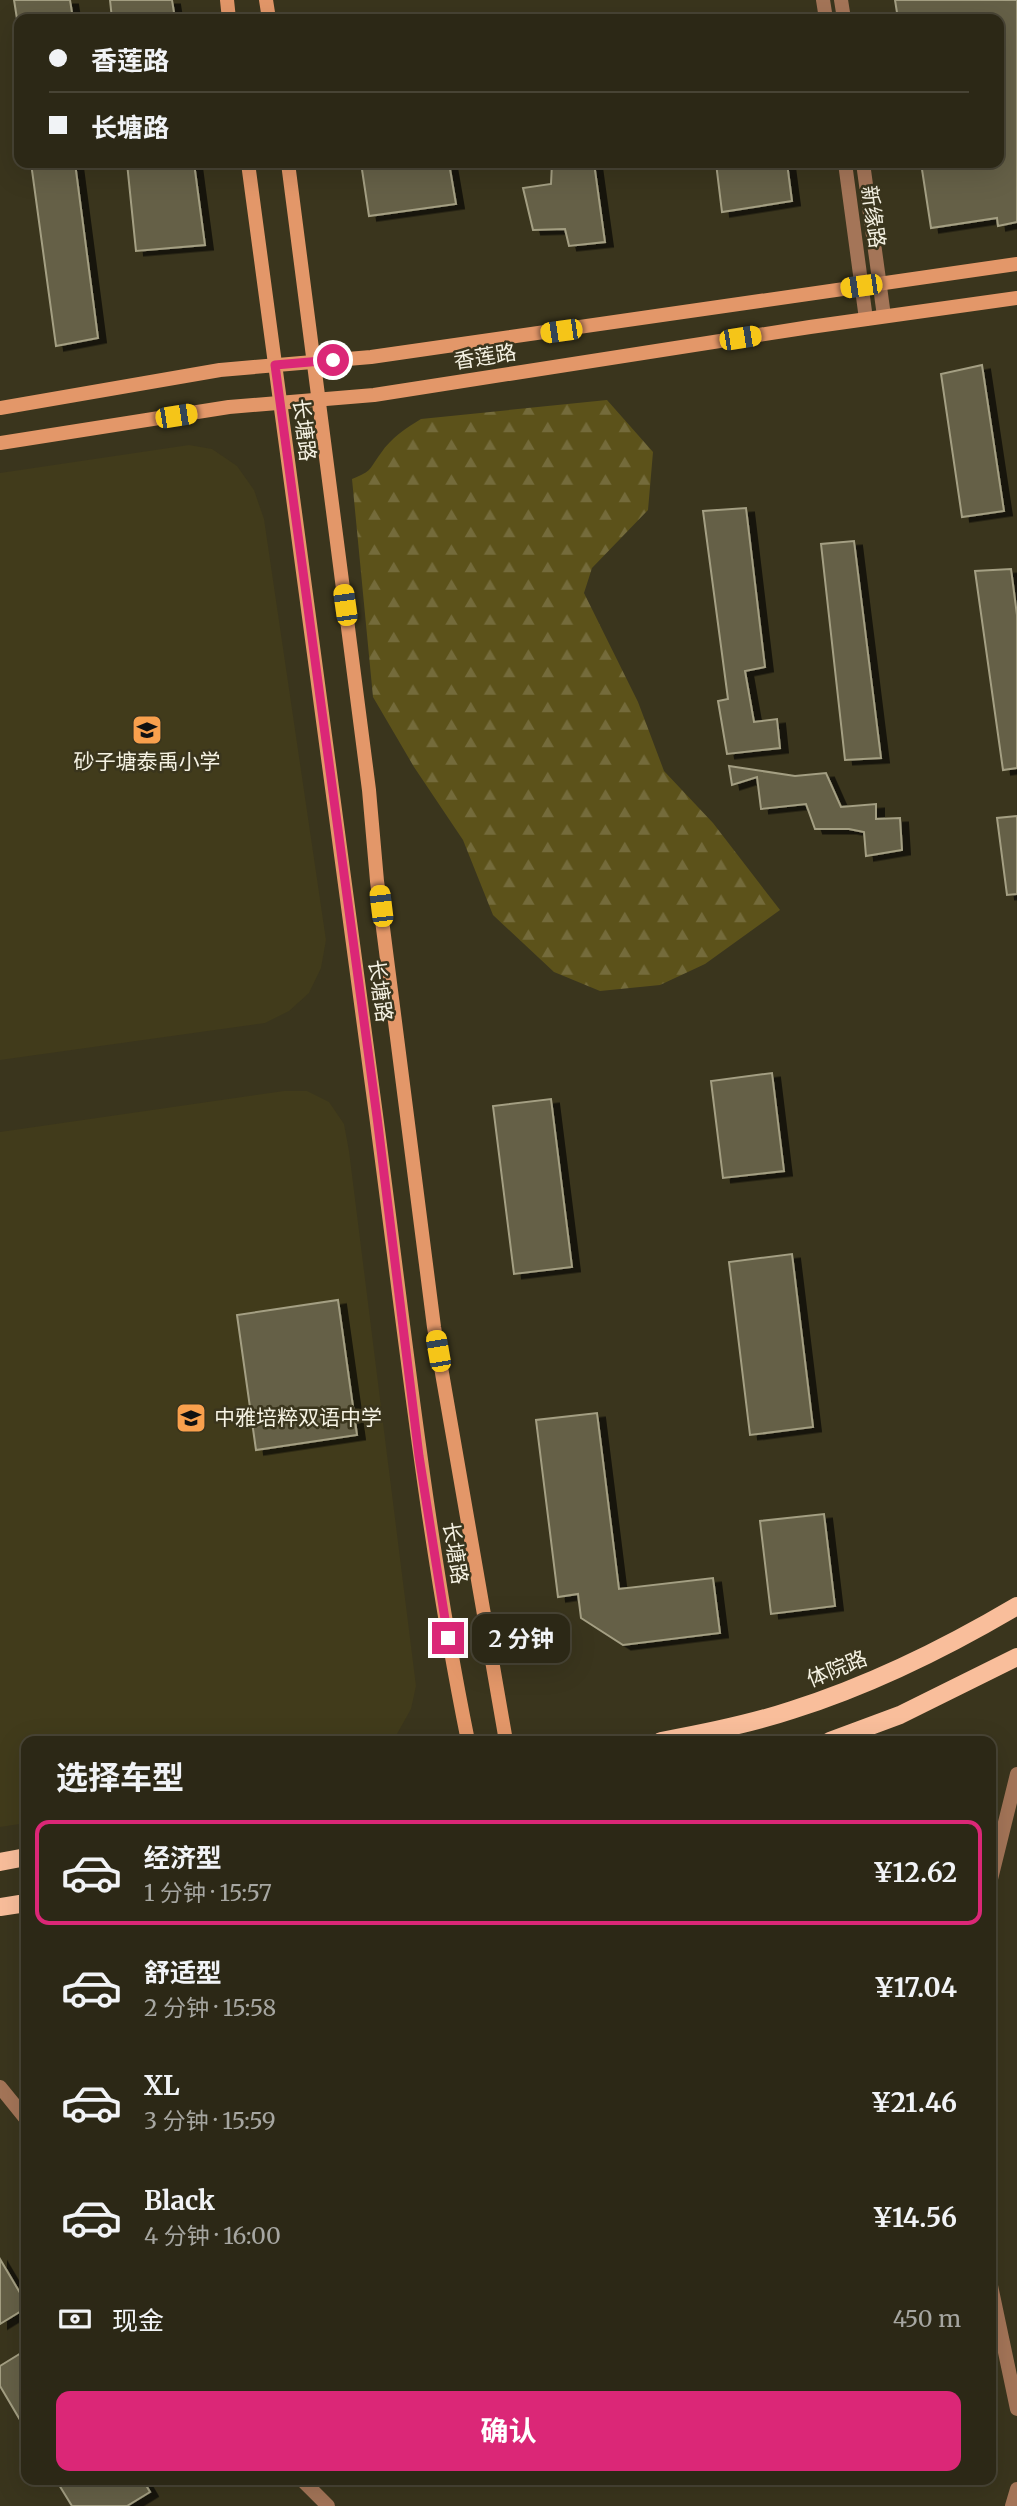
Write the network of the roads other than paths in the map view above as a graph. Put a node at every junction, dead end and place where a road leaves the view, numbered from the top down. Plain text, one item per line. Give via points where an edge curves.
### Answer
1 (249, 168) edge
2 (289, 168) edge
3 (846, 168) edge
4 (864, 168) edge
5 (1017, 264) edge
6 (880, 283) junction
7 (861, 286) junction
8 (1017, 298) edge
9 (884, 316) junction
10 (866, 319) junction
11 (314, 362) junction
12 (275, 365) junction
13 (318, 400) junction
14 (279, 403) junction
15 (0, 408) edge
16 (0, 443) edge
17 (1017, 1606) edge
18 (1017, 1657) edge
19 (467, 1736) edge
20 (505, 1736) edge
21 (689, 1736) edge
22 (844, 1736) edge
23 (1017, 1774) edge
24 (21, 1858) edge
25 (996, 1859) edge
26 (0, 1862) edge
27 (21, 1904) edge
28 (0, 1908) edge
29 (0, 2087) edge
30 (21, 2113) edge
31 (996, 2309) edge
32 (1017, 2409) edge
33 (307, 2485) edge
34 (1017, 2490) edge
35 (328, 2506) edge
36 (1012, 2506) edge

1 - 12 main road, 长塘路
2 - 11 main road, 长塘路
3 - 7 street, 新缘路
4 - 6 street, 新缘路
5 - 6 main road, 香莲路
6 - 7 main road, 香莲路
6 - 9 street, 新缘路
7 - 10 street, 新缘路
7 - 11 main road, 香莲路
8 - 9 main road, 香莲路
9 - 10 main road, 香莲路
10 - 13 main road, 香莲路
11 - 12 main road, 香莲路
11 - 13 main road, 长塘路
12 - 14 main road, 长塘路
12 - 15 main road, 香莲路 via 220,370
13 - 14 main road, 香莲路
13 - 20 main road, 长塘路 via 434,1327
14 - 16 main road, 香莲路
14 - 19 main road, 长塘路 via 419,1456
17 - 21 main road, 体院路 via 970,1634 865,1683 792,1711
18 - 22 main road via 900,1716
23 - 25 street
24 - 26 main road
27 - 28 main road
29 - 30 street
31 - 32 street
33 - 35 street
34 - 36 street

